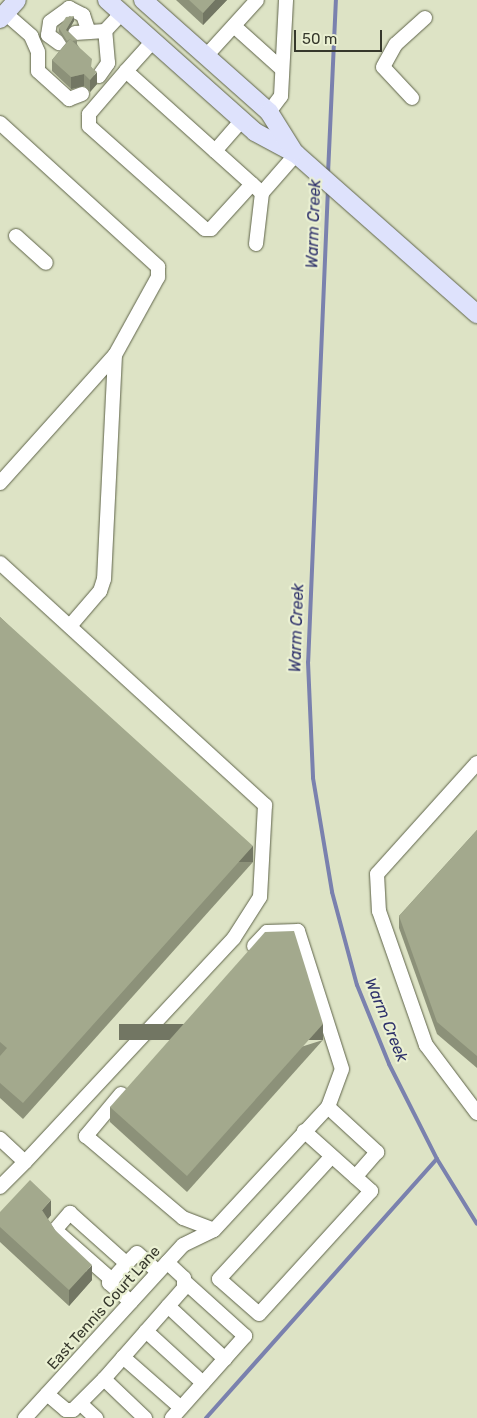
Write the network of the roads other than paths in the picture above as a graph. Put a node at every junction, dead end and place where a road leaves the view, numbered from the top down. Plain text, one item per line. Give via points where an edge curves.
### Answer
1 (108, 0) edge
2 (144, 0) edge
3 (257, 0) edge
4 (286, 0) edge
5 (7, 10) edge
6 (122, 13) junction
7 (425, 18) dead end
8 (234, 26) junction
9 (105, 31) junction
10 (31, 36) junction
11 (153, 41) junction
12 (206, 56) junction
13 (282, 69) junction
14 (126, 71) junction
15 (99, 76) edge
16 (82, 94) dead end
17 (412, 98) dead end
18 (269, 112) junction
19 (242, 120) junction
20 (0, 123) edge
21 (215, 151) junction
22 (296, 154) junction
23 (257, 188) junction
24 (16, 236) dead end
25 (256, 244) dead end
26 (46, 263) dead end
27 (476, 312) edge
28 (115, 355) junction
29 (0, 484) edge
30 (0, 563) edge
31 (70, 626) junction
32 (477, 763) edge
33 (247, 954) edge
34 (134, 1080) edge
35 (328, 1107) junction
36 (477, 1113) edge
37 (304, 1131) junction
38 (0, 1139) edge
39 (331, 1157) junction
40 (25, 1162) junction
41 (355, 1177) junction
42 (0, 1186) edge
43 (214, 1230) junction
44 (127, 1264) junction
45 (163, 1267) junction
46 (112, 1280) junction
47 (185, 1282) junction
48 (131, 1302) junction
49 (168, 1306) junction
50 (146, 1331) junction
51 (123, 1357) junction
52 (225, 1359) junction
53 (104, 1379) junction
54 (203, 1383) junction
55 (47, 1394) junction
56 (81, 1404) junction
57 (176, 1413) edge
58 (25, 1418) edge
59 (96, 1418) edge
60 (145, 1418) edge

1 - 6 main road
2 - 12 main road
3 - 8 street
4 - 13 street
5 - 10 street
6 - 9 street
6 - 11 main road
7 - 17 street via 396,44 383,67
8 - 12 street
8 - 13 street
9 - 10 street via 79,33 83,15 69,8 50,22 56,34
9 - 15 street via 108,63
10 - 16 street via 38,52 38,71 69,98
11 - 14 street
11 - 18 main road via 177,44 257,117
11 - 19 main road
12 - 18 main road
13 - 18 street via 281,96
14 - 21 street
14 - 23 street via 89,114 89,126 205,229 211,229
18 - 22 main road
19 - 21 street
19 - 22 main road
20 - 28 street via 158,267 158,277
21 - 23 street
22 - 23 street
22 - 27 main road
23 - 25 street
24 - 26 street
28 - 29 street
28 - 31 street via 104,579 100,591
30 - 31 street
31 - 40 street via 265,804 260,897 234,938
32 - 36 street via 378,874 379,911 426,1045
33 - 35 street via 267,932 298,931 342,1068
34 - 43 street via 86,1136 183,1218
35 - 37 street
35 - 41 street via 377,1152
37 - 39 street
37 - 43 street
38 - 40 street
39 - 41 street
39 - 41 street via 219,1279 259,1314 371,1191
40 - 42 street
43 - 45 street, East Tennis Court Lane via 183,1245
44 - 45 street via 137,1253
44 - 46 street
44 - 46 street via 70,1213 54,1230
45 - 47 street
45 - 48 street, East Tennis Court Lane
46 - 48 street via 109,1283
47 - 49 street
47 - 52 street via 245,1336
48 - 55 street, East Tennis Court Lane
49 - 50 street
49 - 52 street
50 - 51 street
50 - 54 street
51 - 53 street
51 - 57 street
52 - 54 street
53 - 56 street
53 - 60 street
54 - 57 street
55 - 56 street via 66,1410
55 - 58 street, East Tennis Court Lane
56 - 59 street

